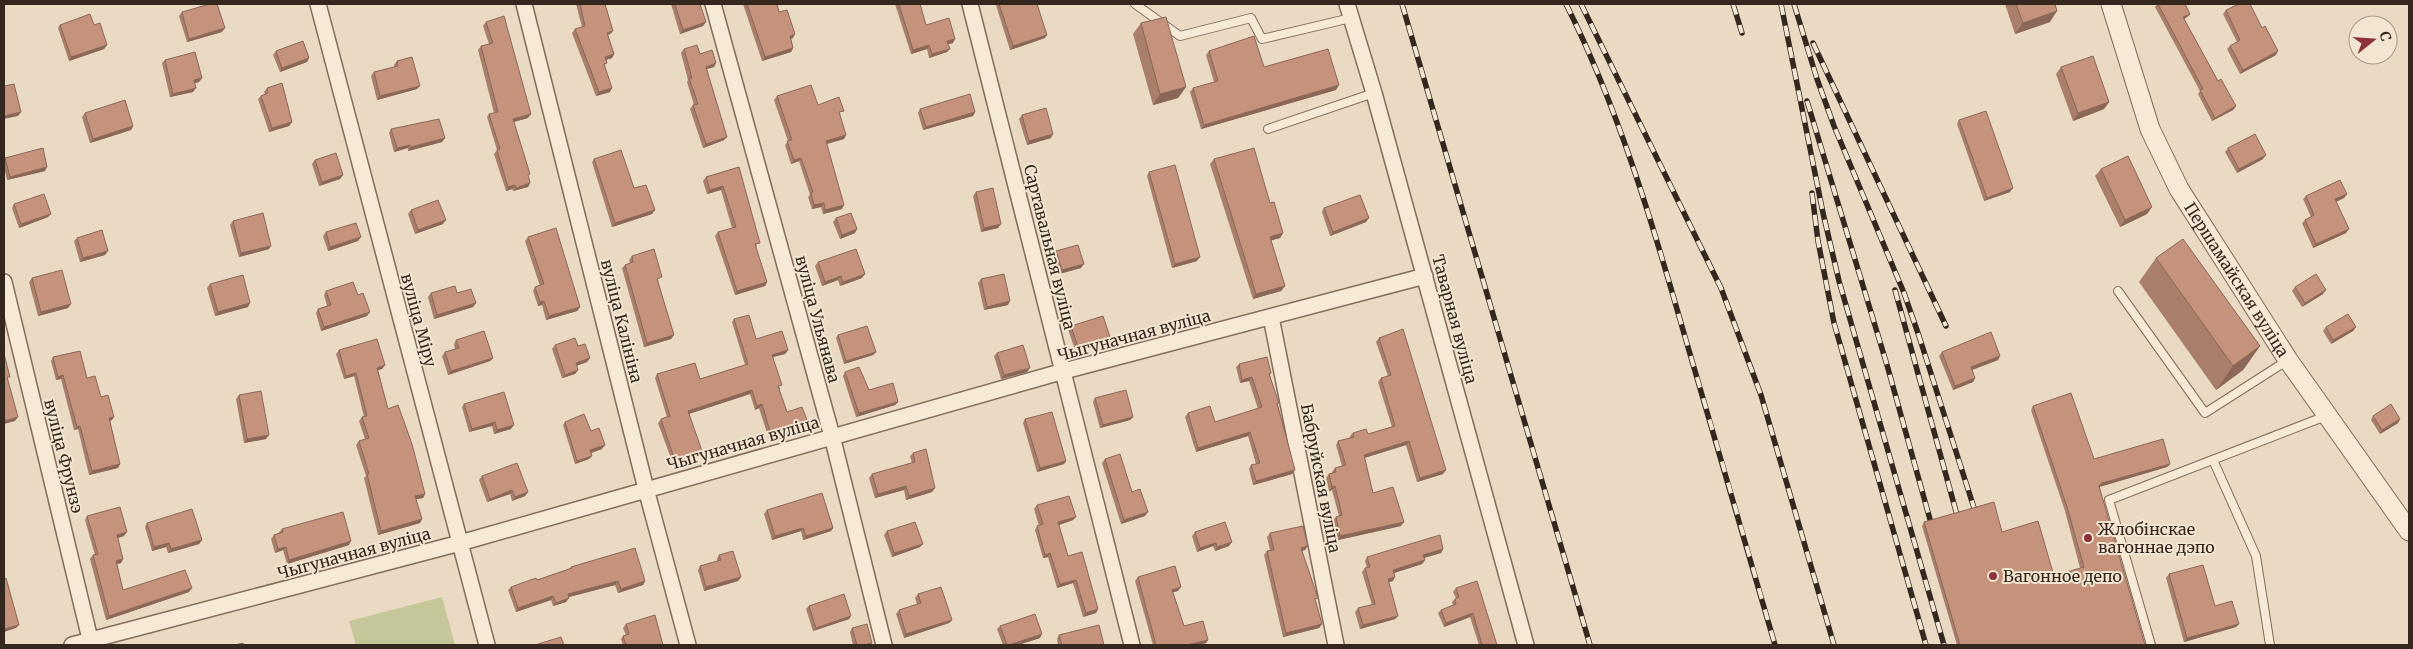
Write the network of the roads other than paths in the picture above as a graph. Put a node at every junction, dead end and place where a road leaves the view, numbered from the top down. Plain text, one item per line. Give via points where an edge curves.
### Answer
1 (318, 4) edge
2 (524, 4) edge
3 (714, 4) edge
4 (970, 4) edge
5 (1135, 4) edge
6 (2111, 4) edge
7 (1349, 11) edge
8 (1374, 93) junction
9 (1268, 129) dead end
10 (1425, 276) junction
11 (4, 282) edge
12 (2118, 291) dead end
13 (1271, 317) junction
14 (2288, 360) junction
15 (1064, 371) junction
16 (2328, 415) junction
17 (832, 436) junction
18 (2213, 460) junction
19 (646, 489) junction
20 (2409, 531) edge
21 (460, 543) junction
22 (90, 639) junction
23 (72, 645) edge
24 (487, 645) edge
25 (688, 645) edge
26 (884, 645) edge
27 (1132, 645) edge
28 (1336, 645) edge
29 (1526, 645) edge
30 (2151, 645) edge
31 (2270, 645) edge

1 - 21 street, вуліца Міру
2 - 19 street, вуліца Калініна
3 - 17 street, вуліца Ульянава
4 - 15 street, Сартавальная вуліца
5 - 7 lane via 1180,36 1251,18 1262,39
6 - 14 street, Першамайская вуліца via 2150,129 2179,189
7 - 8 street, Таварная вуліца
8 - 9 lane
8 - 10 street, Таварная вуліца
10 - 13 street, Чыгуначная вуліца
10 - 29 street, Таварная вуліца
11 - 22 street, вуліца Фрунзэ
12 - 14 lane via 2205,413
13 - 15 street, Чыгуначная вуліца
13 - 28 street, Бабруйская вуліца
14 - 16 street, Першамайская вуліца
15 - 17 street, Чыгуначная вуліца
15 - 27 street, Сартавальная вуліца
16 - 18 lane
16 - 20 street, Першамайская вуліца
17 - 19 street, Чыгуначная вуліца
17 - 26 street, вуліца Ульянава
18 - 30 lane via 2109,500
18 - 31 lane via 2256,556
19 - 21 street, Чыгуначная вуліца
19 - 25 street, вуліца Калініна
21 - 22 street, Чыгуначная вуліца
21 - 24 street, вуліца Міру
22 - 23 street, Чыгуначная вуліца

